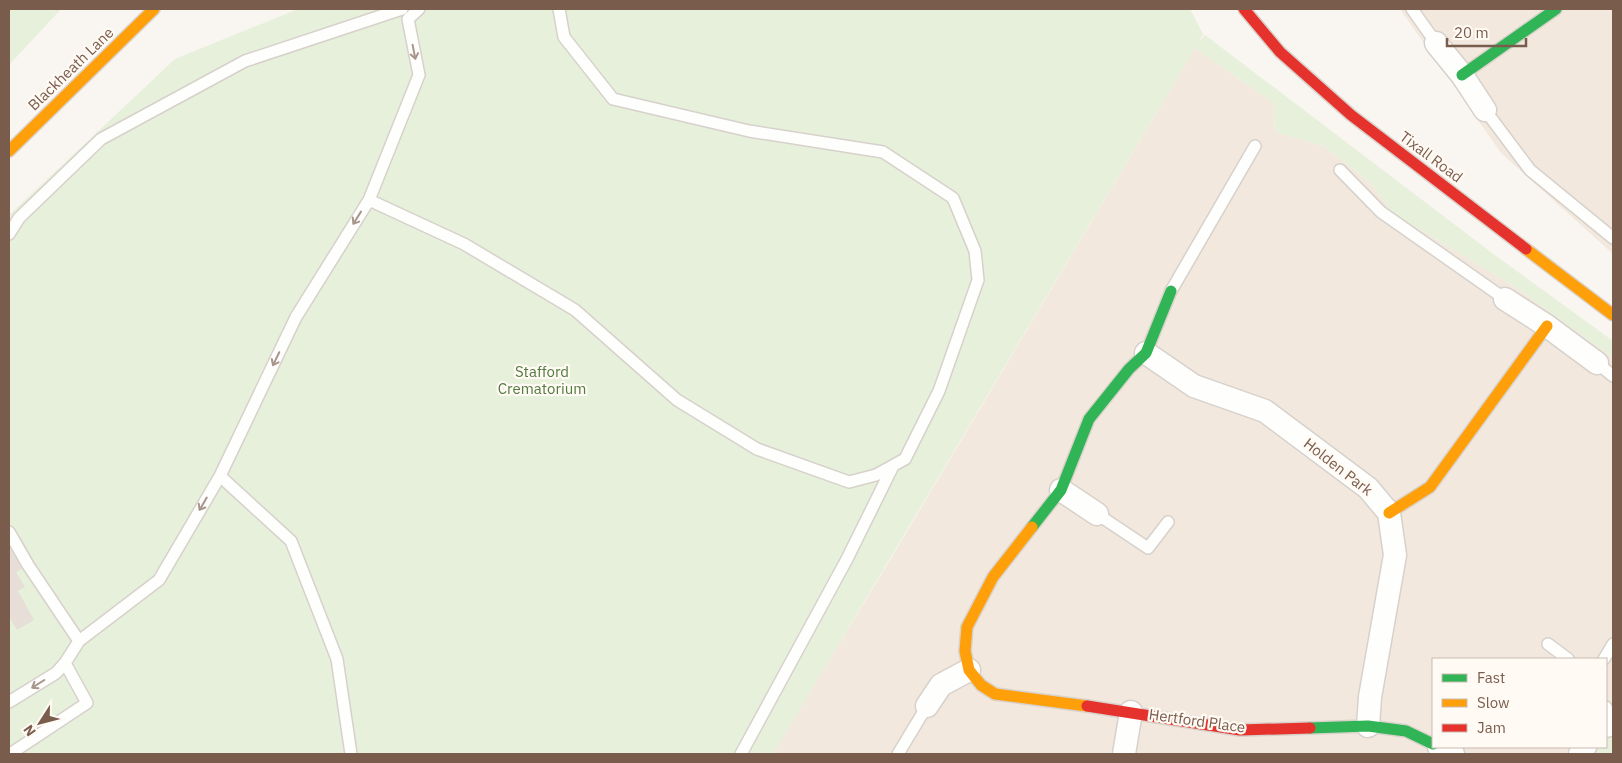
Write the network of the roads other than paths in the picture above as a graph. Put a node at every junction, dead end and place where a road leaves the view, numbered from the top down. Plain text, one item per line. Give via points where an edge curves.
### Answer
1 (154, 9) edge
2 (402, 9) edge
3 (419, 9) edge
4 (559, 9) edge
5 (1244, 9) edge
6 (1412, 9) edge
7 (1556, 9) edge
8 (1436, 44) joint
9 (1462, 76) junction
10 (1485, 110) joint
11 (1255, 146) dead end
12 (9, 151) edge
13 (1340, 170) dead end
14 (369, 200) junction
15 (9, 234) edge
16 (1613, 238) edge
17 (1171, 290) joint
18 (1505, 299) joint
19 (1613, 315) edge
20 (1547, 326) junction
21 (1146, 353) junction
22 (1605, 370) edge
23 (893, 466) junction
24 (220, 476) junction
25 (1061, 490) junction
26 (1389, 512) junction
27 (1097, 514) joint
28 (1168, 522) dead end
29 (9, 532) edge
30 (79, 641) junction
31 (1548, 644) dead end
32 (1613, 644) edge
33 (1567, 658) edge
34 (1605, 658) edge
35 (65, 663) junction
36 (969, 670) junction
37 (9, 702) edge
38 (927, 706) joint
39 (1607, 710) edge
40 (1132, 712) junction
41 (1613, 724) edge
42 (1368, 726) junction
43 (1432, 744) edge
44 (1441, 748) edge
45 (10, 754) edge
46 (351, 754) edge
47 (742, 754) edge
48 (898, 754) edge
49 (1124, 754) edge
50 (1453, 754) edge

1 - 12 street, Blackheath Lane
2 - 15 lane via 245,61 101,139 19,218
3 -> 14 lane via 408,19 419,75
4 - 23 lane via 564,37 613,99 749,131 883,152 953,198 975,250 978,280 939,391 905,459
5 - 19 street, Tixall Road via 1280,52 1351,115
6 - 8 lane
7 - 9 street
8 - 9 street
9 - 10 street
10 - 16 lane via 1530,170
11 - 17 lane
13 - 18 lane via 1381,212
14 - 23 lane via 464,244 575,310 677,400 757,449 849,482 876,475
14 -> 24 lane via 296,317
17 - 21 street
18 - 20 street
20 - 22 street
20 - 26 street via 1430,487
21 - 25 street via 1089,418
21 - 26 street, Holden Park via 1194,386 1265,411 1368,488
23 - 47 lane
24 -> 30 lane via 159,580
24 - 46 lane via 291,541 337,659
25 - 27 street
25 - 36 street via 993,577 967,627 965,651
26 - 42 street via 1395,555 1370,697
27 - 28 lane via 1148,548
29 - 30 lane
30 - 35 lane
31 - 33 lane
32 - 34 lane
35 -> 37 lane via 56,673
35 - 45 lane via 87,703
36 - 38 street via 941,685
36 - 40 street, Hertford Place via 981,685 995,694
38 - 48 lane
39 - 41 lane
40 - 42 street, Hertford Place via 1240,730
40 - 49 street
42 - 43 street, Hertford Place via 1406,731
44 - 50 street

